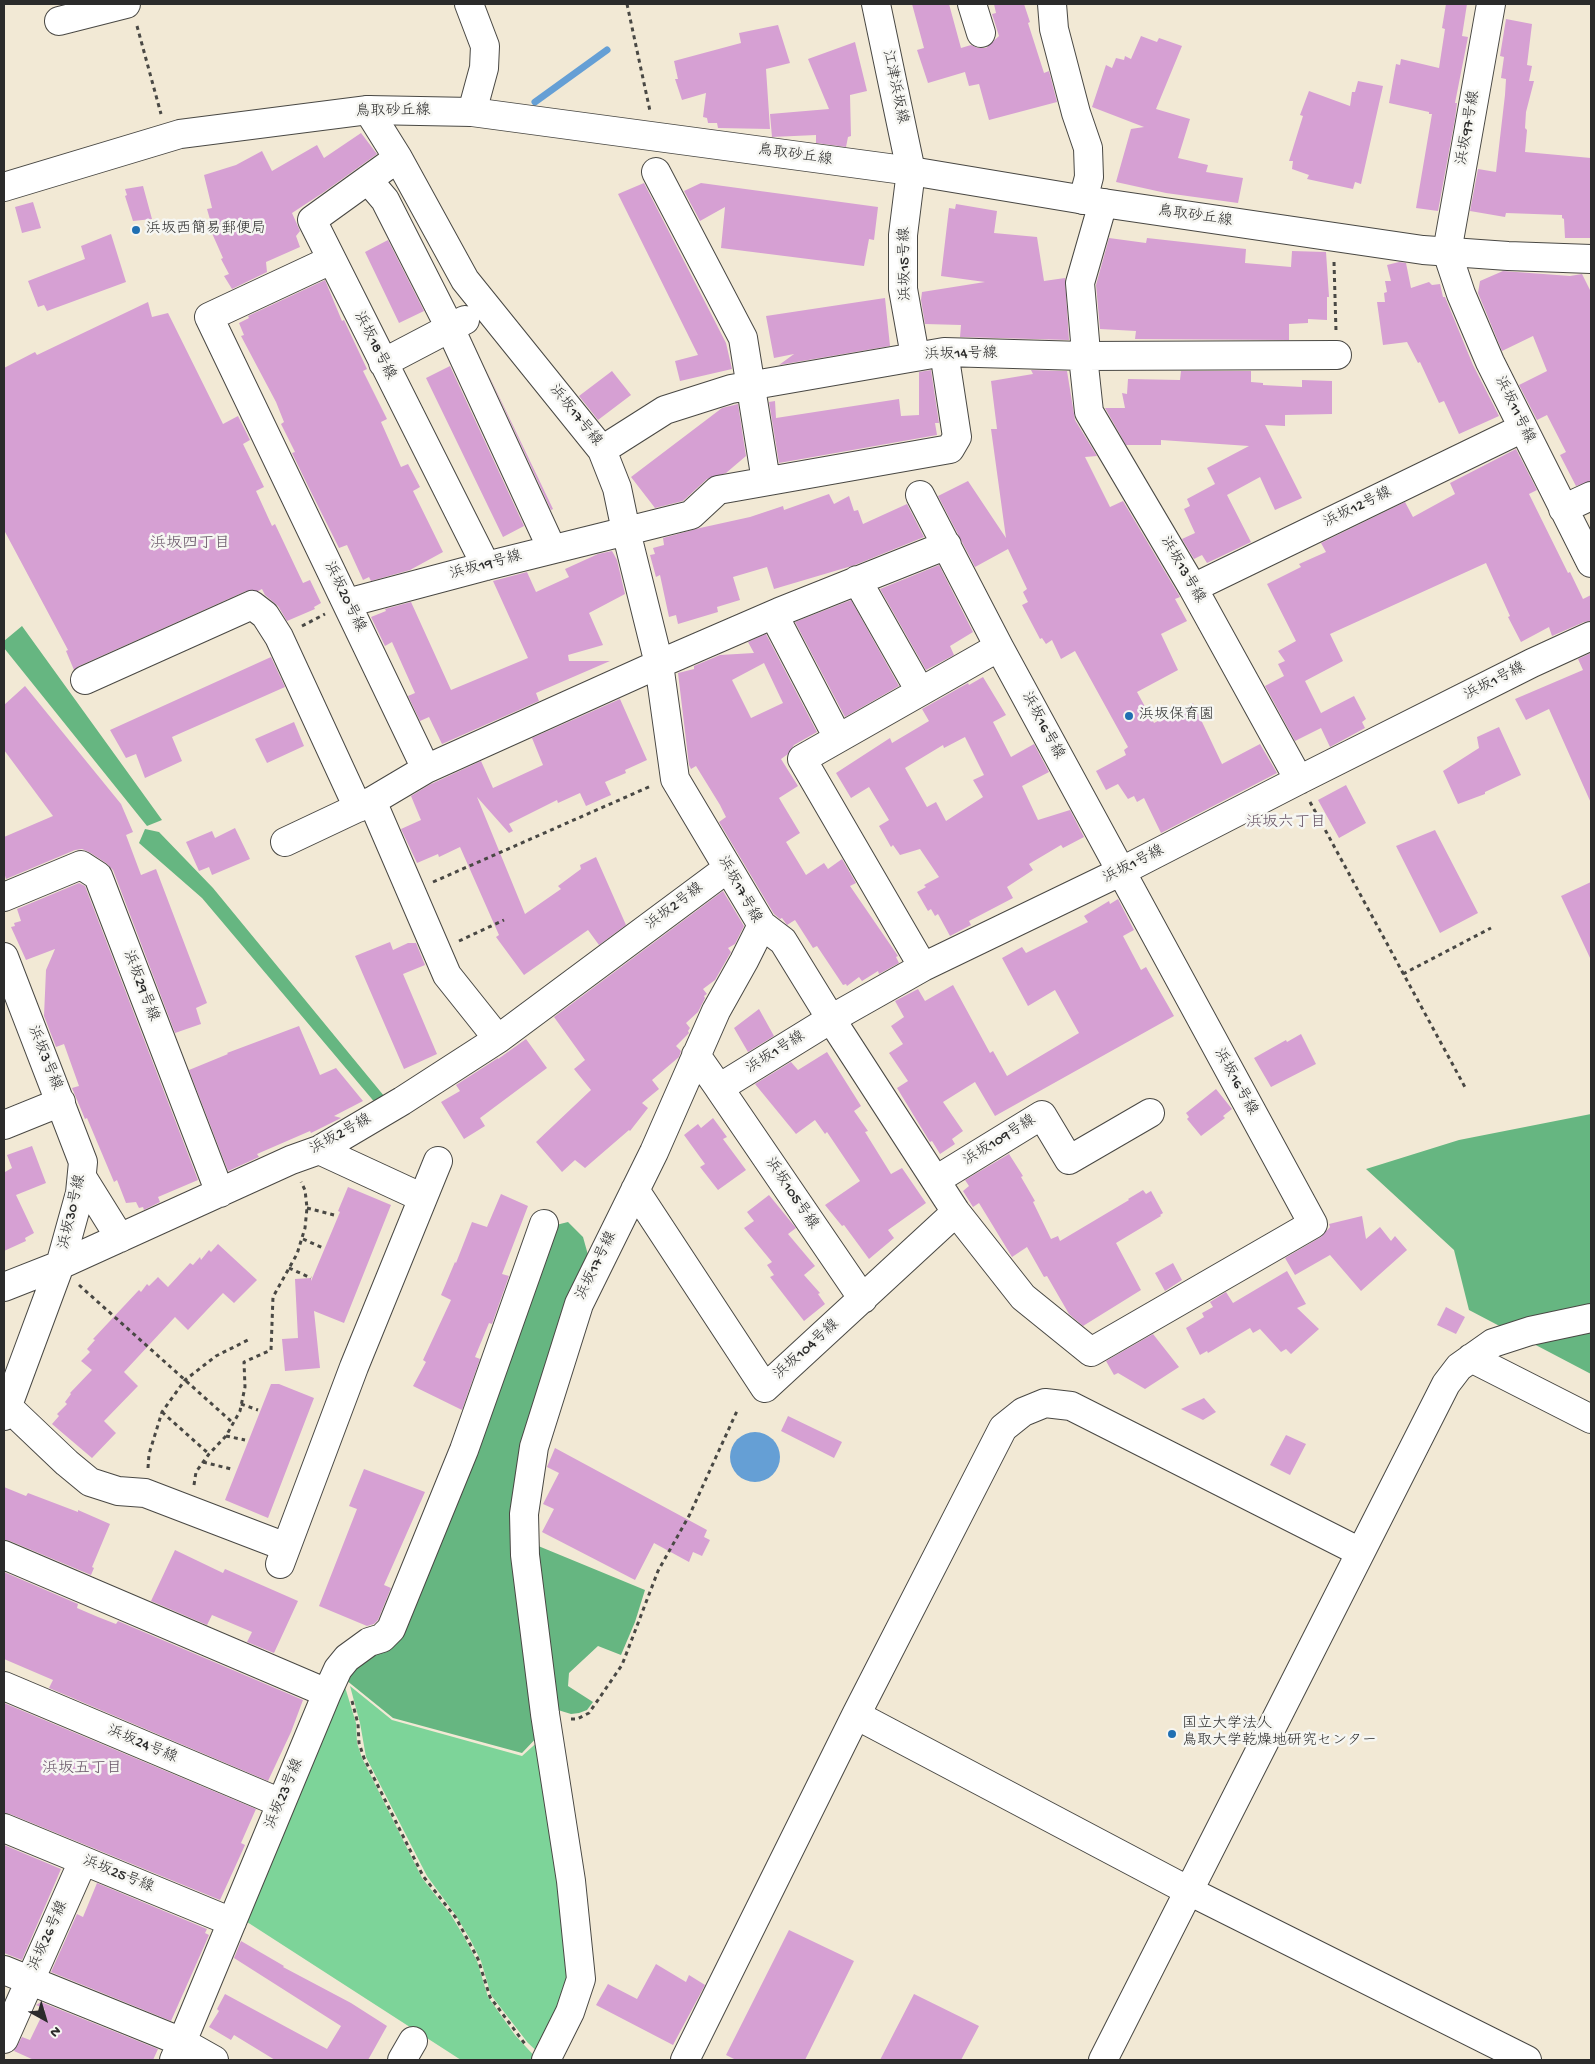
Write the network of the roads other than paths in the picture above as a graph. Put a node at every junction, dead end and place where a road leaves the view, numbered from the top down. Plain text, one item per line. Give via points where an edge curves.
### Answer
1 (469, 4) edge
2 (876, 4) edge
3 (972, 4) edge
4 (1052, 4) edge
5 (1492, 4) edge
6 (131, 13) edge
7 (59, 21) dead end
8 (981, 33) dead end
9 (368, 110) junction
10 (472, 112) junction
11 (398, 158) junction
12 (911, 171) junction
13 (656, 172) dead end
14 (368, 180) junction
15 (4, 187) edge
16 (1093, 202) junction
17 (1447, 252) junction
18 (1591, 259) edge
19 (330, 260) junction
20 (457, 324) junction
21 (944, 352) junction
22 (1337, 355) road end
23 (915, 356) junction
24 (1083, 356) junction
25 (383, 362) junction
26 (750, 385) junction
27 (1523, 428) junction
28 (602, 450) junction
29 (766, 481) junction
30 (920, 495) dead end
31 (1591, 496) edge
32 (1563, 509) junction
33 (626, 531) junction
34 (947, 545) junction
35 (552, 549) junction
36 (1591, 563) edge
37 (486, 566) junction
38 (857, 580) junction
39 (1193, 588) junction
40 (347, 603) junction
41 (779, 612) junction
42 (1591, 636) edge
43 (999, 647) junction
44 (659, 664) junction
45 (85, 680) dead end
46 (920, 691) junction
47 (838, 738) junction
48 (426, 769) junction
49 (1299, 780) junction
50 (365, 804) junction
51 (285, 842) dead end
52 (728, 868) junction
53 (1120, 872) junction
54 (4, 897) edge
55 (762, 925) junction
56 (4, 957) edge
57 (923, 967) junction
58 (831, 1019) junction
59 (498, 1039) junction
60 (696, 1055) junction
61 (719, 1088) junction
62 (61, 1102) junction
63 (1150, 1112) dead end
64 (4, 1125) edge
65 (319, 1150) junction
66 (438, 1161) dead end
67 (82, 1177) junction
68 (936, 1180) junction
69 (635, 1190) junction
70 (220, 1192) junction
71 (423, 1198) junction
72 (956, 1212) junction
73 (544, 1224) dead end
74 (120, 1238) junction
75 (68, 1273) junction
76 (4, 1287) edge
77 (863, 1299) junction
78 (1591, 1318) edge
79 (1471, 1358) junction
80 (6, 1411) edge
81 (1591, 1419) edge
82 (1360, 1552) junction
83 (4, 1555) edge
84 (330, 1684) junction
85 (4, 1686) edge
86 (856, 1715) junction
87 (281, 1803) junction
88 (4, 1828) edge
89 (82, 1861) junction
90 (1189, 1891) junction
91 (232, 1922) junction
92 (4, 1970) edge
93 (29, 1982) junction
94 (4, 2039) edge
95 (178, 2051) edge
96 (537, 2053) edge
97 (695, 2057) edge
98 (214, 2060) edge
99 (1103, 2060) edge
100 (1527, 2060) edge

1 - 10 street via 485,46 484,68
2 - 12 street, 江津浜坂線
3 - 8 street
4 - 16 street, 浜坂13号線 via 1054,29 1088,148
5 - 17 street, 浜坂97号線
6 - 7 street
9 - 10 street, 鳥取砂丘線
9 - 11 street, 浜坂17号線
9 - 15 street, 鳥取砂丘線 via 180,134
10 - 12 street, 鳥取砂丘線
11 - 14 street, 浜坂18号線
11 - 28 street, 浜坂17号線 via 465,280
12 - 16 street, 鳥取砂丘線
12 - 23 street, 浜坂15号線 via 903,235 903,289
13 - 26 street via 743,338
14 - 19 street, 浜坂18号線 via 312,220
14 - 20 street via 385,200
16 - 17 street, 鳥取砂丘線
16 - 24 street, 浜坂13号線 via 1080,283 1085,341
17 - 18 street, 鳥取砂丘線
17 - 27 street, 浜坂11号線 via 1490,362
19 - 25 street, 浜坂18号線
19 - 40 street, 浜坂20号線 via 209,317
20 - 25 street
20 - 35 street
21 - 23 street, 浜坂14号線
21 - 24 street, 浜坂14号線
21 - 29 street, 浜坂19号線 via 957,438 950,449
22 - 24 street, 浜坂14号線
23 - 26 street, 浜坂14号線
24 - 39 street, 浜坂13号線 via 1089,412
25 - 37 street, 浜坂18号線
26 - 28 street, 浜坂14号線 via 665,410
26 - 29 street
27 - 32 street, 浜坂11号線
27 - 39 street, 浜坂12号線
28 - 33 street, 浜坂17号線 via 617,488
29 - 33 street, 浜坂19号線 via 718,490 691,515
30 - 34 street, 浜坂16号線
31 - 32 street
32 - 36 street, 浜坂11号線
33 - 35 street, 浜坂19号線
33 - 44 street, 浜坂17号線
34 - 38 street
34 - 43 street, 浜坂16号線
35 - 37 street, 浜坂19号線
37 - 40 street, 浜坂19号線
38 - 41 street
38 - 46 street
39 - 49 street, 浜坂13号線
40 - 48 street, 浜坂20号線
41 - 44 street
41 - 47 street via 778,623
42 - 49 street, 浜坂1号線
43 - 46 street
43 - 53 street, 浜坂16号線
44 - 48 street
44 - 52 street, 浜坂17号線 via 675,779
45 - 50 street via 252,605 265,614 279,637
46 - 47 street
47 - 57 street via 802,759
48 - 50 street
49 - 53 street, 浜坂1号線
50 - 51 street
50 - 59 street via 411,891 448,975
52 - 55 street, 浜坂17号線
52 - 59 street, 浜坂2号線
53 - 57 street, 浜坂1号線
53 - 72 street, 浜坂16号線 via 1313,1224 1091,1352 1023,1297
54 - 70 street, 浜坂29号線 via 81,865 98,876
55 - 58 street, 浜坂16号線 via 783,941
55 - 60 street, 浜坂17号線
56 - 62 street, 浜坂3号線
57 - 58 street, 浜坂1号線
58 - 61 street, 浜坂1号線
58 - 68 street, 浜坂16号線
59 - 65 street, 浜坂2号線
60 - 61 street
60 - 69 street, 浜坂17号線
61 - 77 street, 浜坂105号線
62 - 64 street, 浜坂3号線
62 - 67 street, 浜坂30号線 via 83,1162
63 - 68 street, 浜坂109号線 via 1069,1160 1042,1115
65 - 70 street, 浜坂2号線
65 - 71 street
66 - 71 street
67 - 74 street
67 - 75 street, 浜坂30号線
68 - 72 street, 浜坂16号線
69 - 77 street, 浜坂104号線 via 765,1388
69 - 96 street, 浜坂17号線 via 579,1304 534,1447 524,1514 529,1599 571,1881 581,1979 570,2012
70 - 74 street, 浜坂2号線
71 - 80 street via 354,1367 283,1556 145,1493 118,1491 90,1482
72 - 77 street, 浜坂104号線
73 - 84 street, 浜坂23号線 via 464,1450 391,1629 382,1638 347,1658
74 - 75 street, 浜坂2号線
75 - 76 street, 浜坂2号線
75 - 80 street
78 - 79 street via 1509,1336
79 - 81 street
79 - 82 street via 1446,1384
82 - 86 street via 1071,1406 1045,1403 1023,1412 1003,1428
82 - 90 street
83 - 84 street
84 - 87 street, 浜坂23号線
85 - 87 street, 浜坂24号線
86 - 90 street
86 - 97 street
87 - 91 street, 浜坂23号線
88 - 89 street, 浜坂25号線
89 - 91 street, 浜坂25号線
89 - 93 street, 浜坂26号線
90 - 99 street
90 - 100 street
91 - 95 street, 浜坂23号線
92 - 93 street
93 - 94 street, 浜坂26号線
93 - 95 street
95 - 98 street

